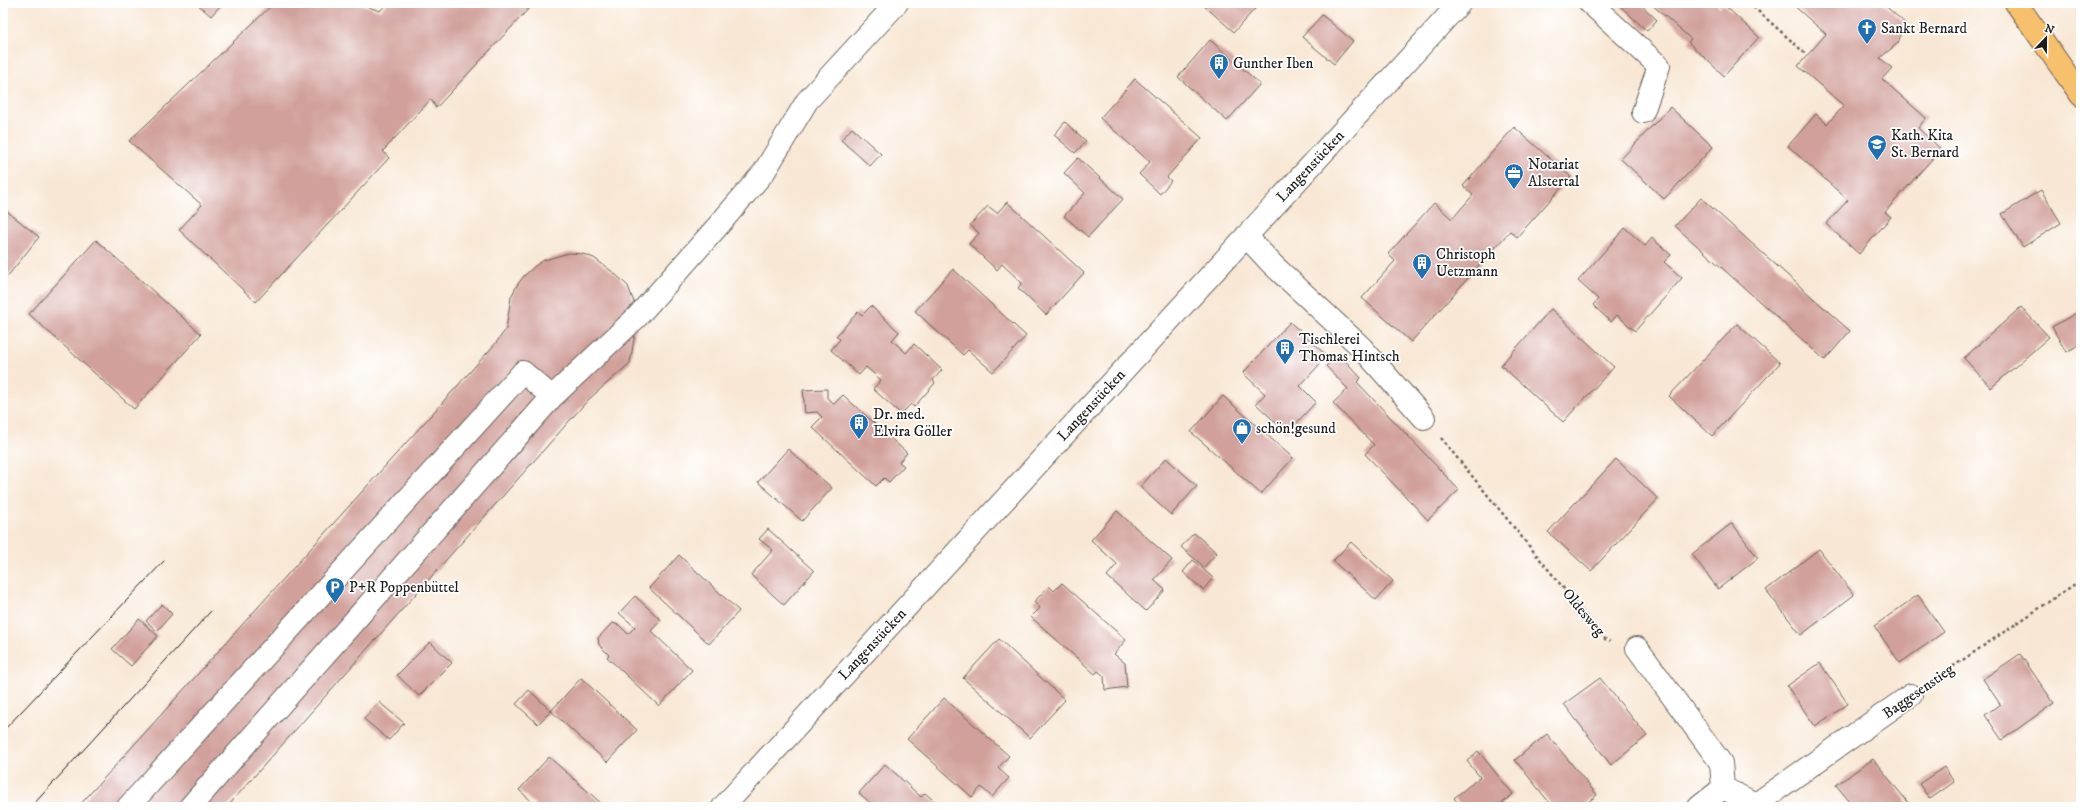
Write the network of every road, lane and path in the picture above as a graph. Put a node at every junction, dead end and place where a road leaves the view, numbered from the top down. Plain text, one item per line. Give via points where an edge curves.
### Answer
1 (896, 3) edge
2 (1460, 3) edge
3 (1590, 3) edge
4 (1749, 3) edge
5 (2016, 3) edge
6 (1807, 55) dead end
7 (2081, 95) edge
8 (1643, 112) dead end
9 (1246, 236) junction
10 (552, 397) junction
11 (1424, 418) joint
12 (2081, 580) edge
13 (1637, 648) joint
14 (1911, 695) joint
15 (1723, 788) junction
16 (1757, 806) edge
17 (128, 807) edge
18 (190, 807) edge
19 (723, 807) edge
20 (1700, 807) edge

1 - 10 street via 807,101 764,172 717,227 637,317
2 - 9 street, Langenstücken
3 - 8 street via 1659,66
4 - 6 path
5 - 7 main road
9 - 11 street via 1272,264 1361,347
9 - 19 street, Langenstücken
10 - 17 street via 523,372
10 - 18 street
11 - 13 path, Oldesweg via 1605,640
12 - 14 path, Baggesenstieg
13 - 15 street via 1720,763
14 - 16 street, Baggesenstieg
15 - 16 street
15 - 20 street

